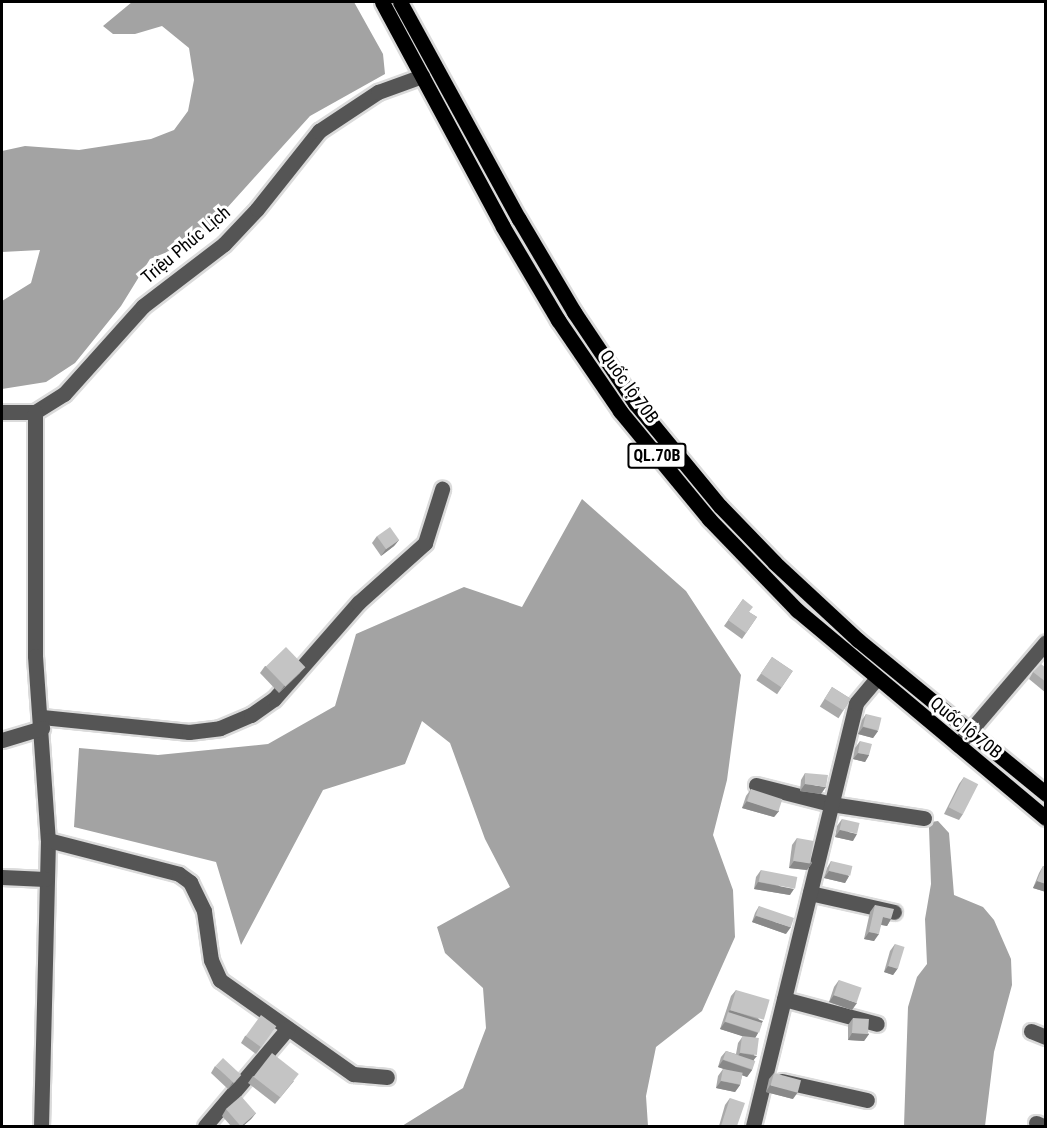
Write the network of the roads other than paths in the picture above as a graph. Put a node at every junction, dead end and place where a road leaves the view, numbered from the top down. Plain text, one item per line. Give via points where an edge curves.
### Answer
1 (382, 2) edge
2 (400, 2) edge
3 (422, 76) junction
4 (519, 219) junction
5 (503, 227) junction
6 (2, 412) edge
7 (35, 412) junction
8 (442, 489) dead end
9 (1046, 642) edge
10 (876, 679) junction
11 (42, 722) junction
12 (974, 736) junction
13 (2, 740) edge
14 (962, 749) junction
15 (756, 785) dead end
16 (1046, 794) edge
17 (831, 804) junction
18 (924, 818) dead end
19 (1046, 818) edge
20 (48, 840) junction
21 (2, 877) edge
22 (45, 879) junction
23 (810, 893) junction
24 (894, 912) edge
25 (784, 999) junction
26 (877, 1024) dead end
27 (288, 1028) junction
28 (387, 1077) dead end
29 (765, 1077) junction
30 (867, 1101) dead end
31 (41, 1126) edge
32 (205, 1126) edge
33 (753, 1126) edge

1 - 3 main road, Quốc lộ 70B / QL.70B
2 - 4 main road, Quốc lộ 70B / QL.70B
3 - 5 main road, Quốc lộ 70B / QL.70B
3 - 7 street, Triệu Phúc Lịch via 378,92 319,131 296,164 224,244 143,306 64,394
4 - 5 main road
4 - 12 main road, Quốc lộ 70B / QL.70B via 574,312 635,403 720,506 850,633
5 - 10 main road, Quốc lộ 70B / QL.70B via 558,320 635,429 759,572
6 - 7 street
7 - 11 street via 32,545 35,656
8 - 11 street via 425,543 358,603 274,699 251,715 220,728 189,732
9 - 12 street
10 - 14 main road, Quốc lộ 70B / QL.70B
10 - 17 street via 856,703
11 - 13 street
11 - 20 street
12 - 14 main road
12 - 16 main road, Quốc lộ 70B / QL.70B
14 - 19 main road, Quốc lộ 70B / QL.70B
15 - 17 street
17 - 18 street
17 - 23 street
20 - 22 street
20 - 27 street via 179,874 190,882 204,911 211,960 220,980
21 - 22 street
22 - 31 street
23 - 24 street
23 - 25 street
25 - 26 street
25 - 29 street
27 - 28 street via 353,1074
27 - 32 street
29 - 30 street
29 - 33 street

